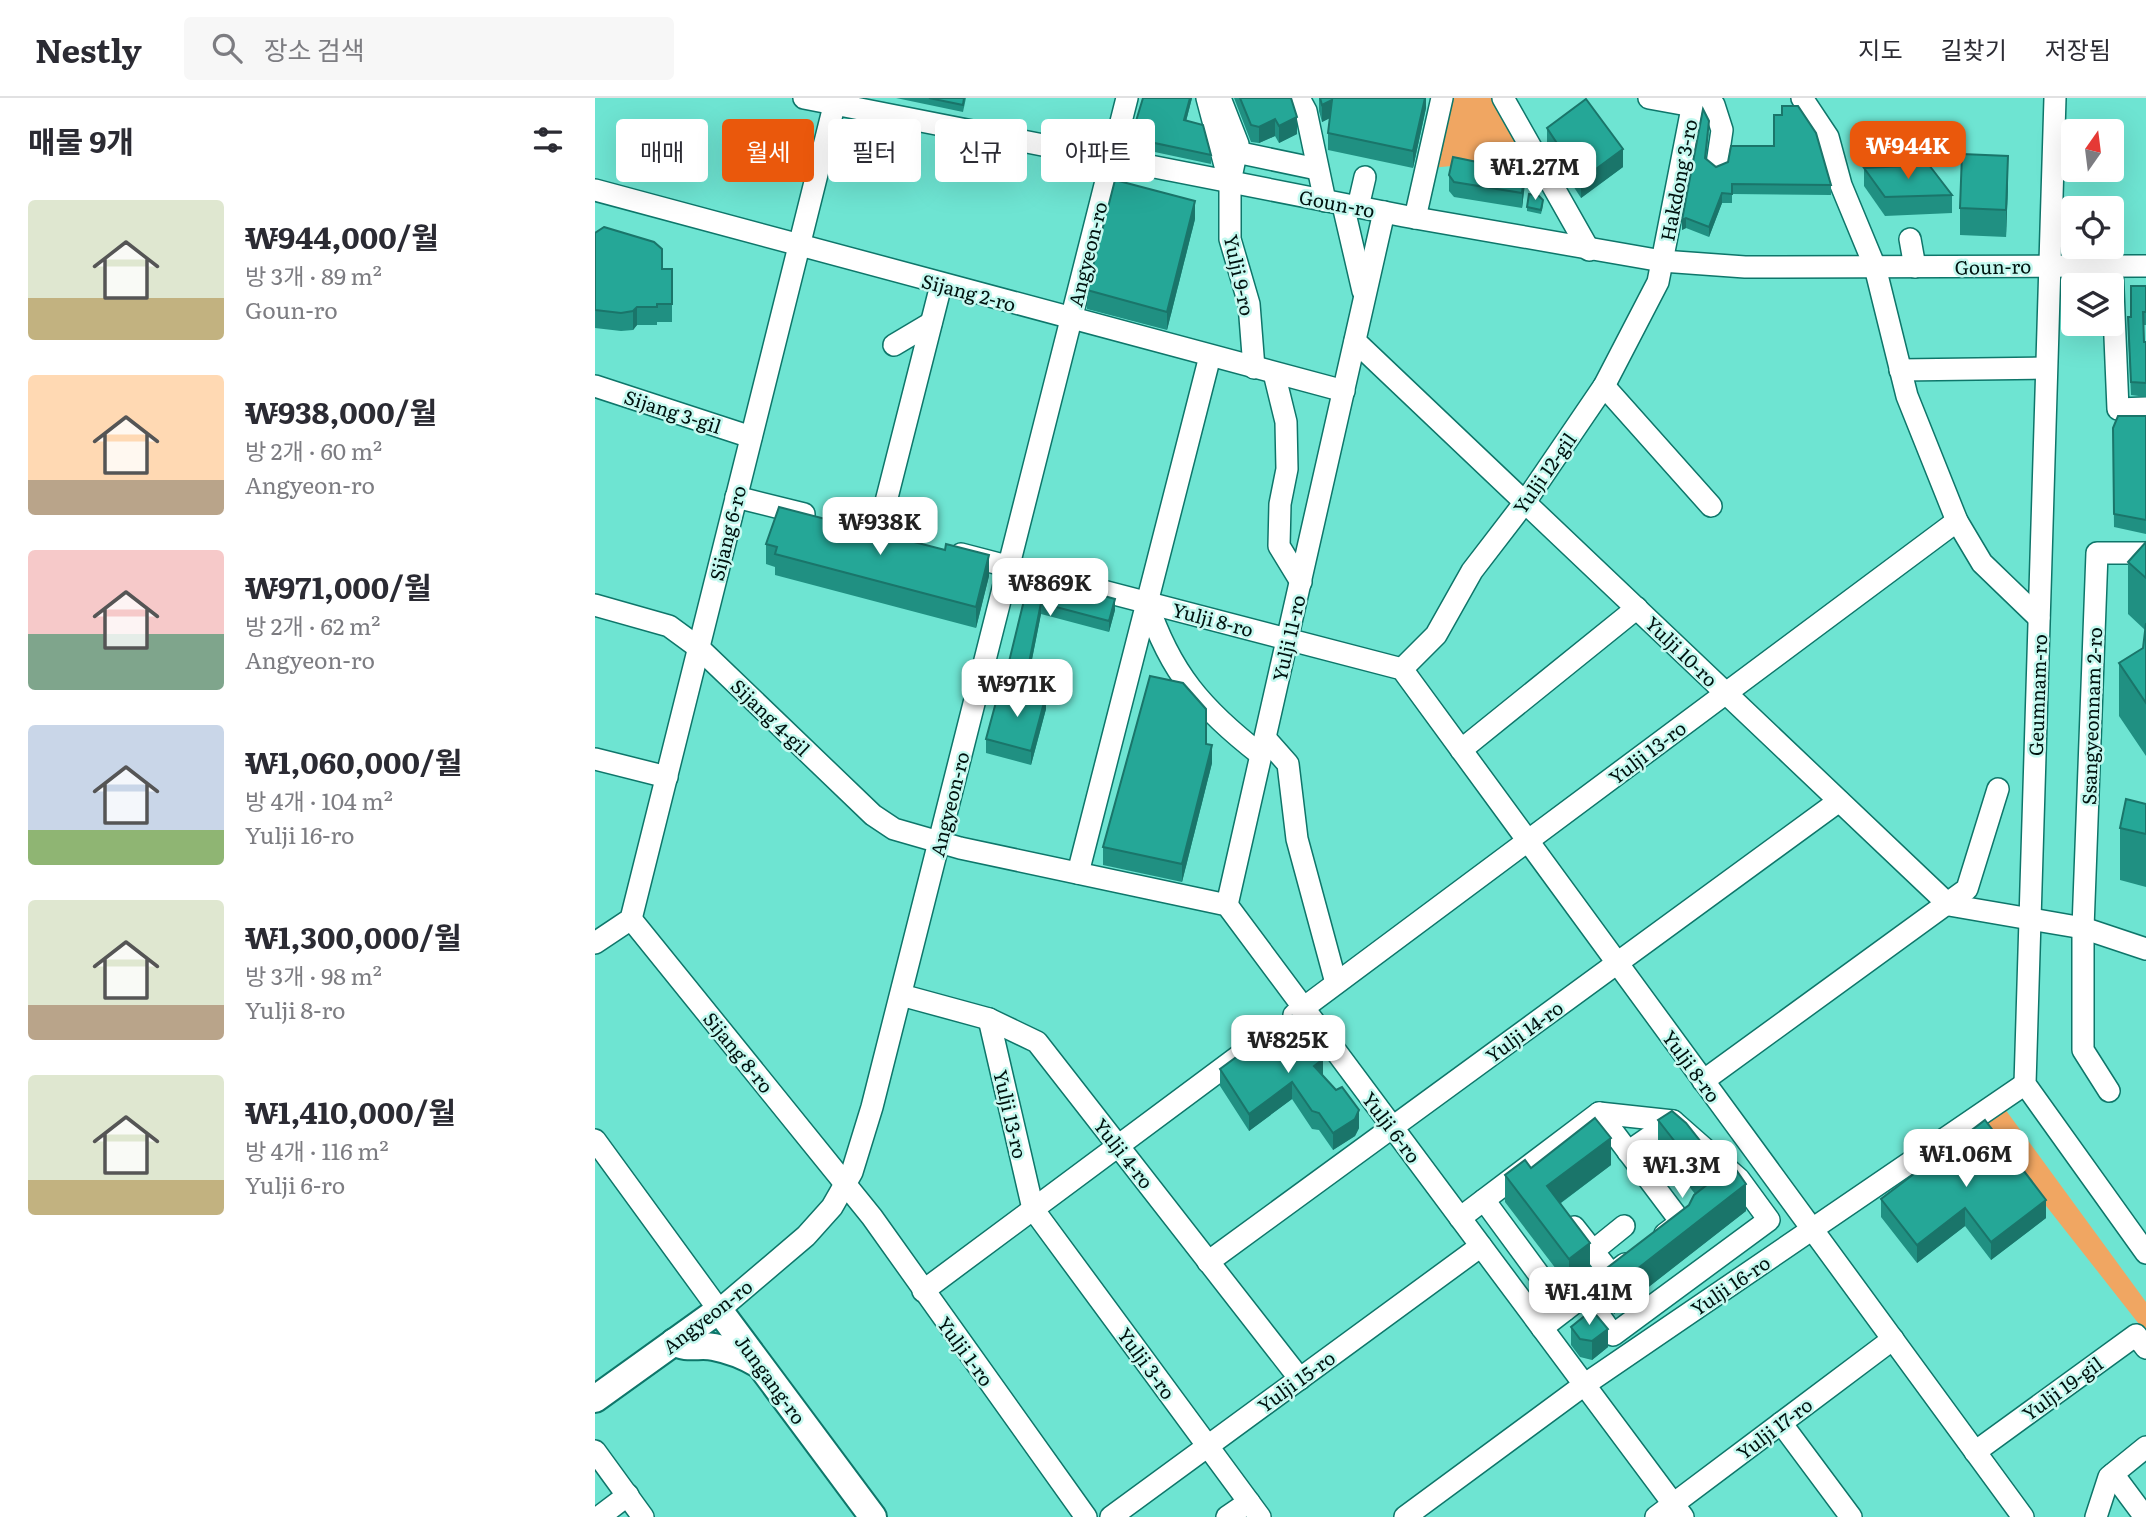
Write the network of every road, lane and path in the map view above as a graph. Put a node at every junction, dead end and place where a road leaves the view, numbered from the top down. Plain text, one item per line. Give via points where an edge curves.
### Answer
1 (804, 98) edge
2 (1127, 98) edge
3 (1207, 98) edge
4 (1220, 98) edge
5 (1299, 98) edge
6 (1442, 98) edge
7 (1503, 98) edge
8 (1649, 98) edge
9 (1802, 98) edge
10 (2055, 98) edge
11 (835, 101) edge
12 (1694, 101) edge
13 (1121, 119) edge
14 (1041, 144) edge
15 (1236, 152) junction
16 (1717, 164) edge
17 (1155, 168) edge
18 (1317, 169) junction
19 (1365, 177) dead end
20 (1105, 182) edge
21 (1230, 182) junction
22 (595, 190) edge
23 (1342, 204) junction
24 (1384, 212) junction
25 (1415, 218) junction
26 (1910, 239) dead end
27 (799, 246) junction
28 (1590, 250) junction
29 (1662, 261) junction
30 (2049, 265) junction
31 (2112, 266) junction
32 (2146, 266) edge
33 (1875, 267) junction
34 (1915, 267) junction
35 (941, 285) junction
36 (1365, 298) junction
37 (1071, 320) junction
38 (931, 323) junction
39 (1355, 341) junction
40 (894, 345) dead end
41 (1210, 356) junction
42 (2046, 368) junction
43 (1264, 370) junction
44 (1900, 370) junction
45 (595, 386) edge
46 (1604, 386) junction
47 (1344, 391) junction
48 (2146, 408) edge
49 (751, 437) junction
50 (736, 497) junction
51 (1525, 502) junction
52 (1711, 506) dead end
53 (829, 520) edge
54 (1957, 521) junction
55 (853, 527) edge
56 (878, 533) junction
57 (903, 539) edge
58 (941, 549) edge
59 (2146, 553) edge
60 (1009, 566) junction
61 (1301, 582) junction
62 (1147, 602) junction
63 (595, 605) edge
64 (1637, 608) junction
65 (2039, 618) junction
66 (1288, 639) junction
67 (699, 648) junction
68 (1402, 669) junction
69 (1726, 693) junction
70 (1263, 746) junction
71 (1461, 750) junction
72 (595, 759) edge
73 (667, 777) junction
74 (1998, 789) dead end
75 (1839, 801) junction
76 (1527, 841) junction
77 (940, 842) junction
78 (1078, 873) junction
79 (1227, 905) junction
80 (1949, 905) junction
81 (631, 919) junction
82 (2030, 920) junction
83 (2083, 928) junction
84 (595, 943) edge
85 (2146, 949) edge
86 (1617, 963) junction
87 (1336, 983) junction
88 (901, 995) junction
89 (1304, 1007) junction
90 (989, 1018) junction
91 (1282, 1024) edge
92 (1260, 1040) edge
93 (1703, 1081) junction
94 (2025, 1084) junction
95 (2109, 1091) dead end
96 (1598, 1114) junction
97 (1673, 1121) junction
98 (1393, 1127) junction
99 (595, 1140) edge
100 (1118, 1146) junction
101 (1628, 1152) junction
102 (846, 1185) junction
103 (1484, 1200) junction
104 (1033, 1209) junction
105 (1564, 1215) edge
106 (1460, 1219) junction
107 (1624, 1226) dead end
108 (1812, 1229) junction
109 (1481, 1246) junction
110 (1593, 1251) junction
111 (2146, 1253) edge
112 (1209, 1262) junction
113 (1612, 1275) junction
114 (923, 1291) junction
115 (1585, 1295) junction
116 (719, 1310) junction
117 (1565, 1310) junction
118 (1542, 1328) junction
119 (1893, 1339) junction
120 (674, 1342) junction
121 (2146, 1348) edge
122 (760, 1364) junction
123 (1300, 1379) junction
124 (1584, 1385) junction
125 (595, 1399) edge
126 (1781, 1423) junction
127 (1208, 1446) junction
128 (2146, 1447) edge
129 (595, 1451) edge
130 (1975, 1452) junction
131 (2113, 1474) junction
132 (628, 1496) junction
133 (1255, 1510) edge
134 (1671, 1513) edge
135 (599, 1517) edge
136 (643, 1517) edge
137 (873, 1517) edge
138 (1086, 1517) edge
139 (1111, 1517) edge
140 (1227, 1517) edge
141 (1405, 1517) edge
142 (1851, 1517) edge
143 (2023, 1517) edge
144 (2097, 1517) edge
145 (2145, 1517) edge

1 - 11 street, Goun-ro
2 - 13 street, Angyeon-ro
3 - 21 street
4 - 15 street via 1238,144
5 - 18 street via 1307,110
6 - 25 street
7 - 28 street
8 - 12 street
9 - 33 street via 1828,137 1841,185
10 - 30 street, Geumnam-ro
11 - 14 street, Goun-ro
11 - 27 street, Sijang 6-ro
12 - 16 street via 1714,105 1722,130
12 - 29 street, Hakdong 3-ro
15 - 18 street
15 - 21 street
17 - 21 street, Goun-ro
18 - 23 street
19 - 23 street
20 - 37 street, Angyeon-ro
21 - 23 street, Goun-ro
21 - 43 street, Yulji 9-ro via 1230,239
22 - 27 street, Sijang 2-ro
23 - 24 street, Goun-ro
23 - 36 street
24 - 25 street, Goun-ro
24 - 36 street
25 - 28 street, Goun-ro
26 - 34 street
27 - 35 street, Sijang 2-ro
27 - 49 street, Sijang 6-ro
28 - 29 street, Goun-ro
29 - 33 street, Goun-ro via 1745,267
29 - 46 street, Yulji 12-gil via 1647,306
30 - 31 street, Goun-ro
30 - 34 street, Goun-ro
30 - 42 street, Geumnam-ro
31 - 32 street, Goun-ro
31 - 48 street via 2118,409
33 - 34 street, Goun-ro
33 - 44 street
35 - 37 street, Sijang 2-ro
35 - 38 street
36 - 39 street
37 - 41 street, Sijang 2-ro
37 - 60 street, Angyeon-ro
38 - 40 street
38 - 56 street
39 - 47 street
39 - 51 street, Yulji 10-ro
41 - 43 street, Sijang 2-ro
41 - 62 street
42 - 44 street
42 - 65 street, Geumnam-ro
43 - 47 street, Sijang 2-ro
43 - 61 street, Yulji 11-ro via 1286,422 1287,469 1279,546
44 - 54 street
45 - 49 street, Sijang 3-gil
46 - 51 street, Yulji 12-gil
46 - 52 street
47 - 61 street
49 - 50 street, Sijang 6-ro
50 - 53 street
50 - 67 street, Sijang 6-ro
51 - 64 street, Yulji 10-ro
51 - 68 street, Yulji 12-gil via 1472,571 1436,635
54 - 65 street via 1982,563
54 - 69 street, Yulji 13-ro
55 - 56 street
56 - 57 street
58 - 60 street, Yulji 8-ro
59 - 83 street, Ssangyeonnam 2-ro via 2097,553
60 - 62 street, Yulji 8-ro
60 - 77 street, Angyeon-ro
61 - 66 street, Yulji 11-ro
62 - 66 street, Yulji 8-ro
62 - 70 street via 1157,631 1189,687 1214,717
62 - 78 street
63 - 67 street, Sijang 4-gil via 669,626
64 - 69 street, Yulji 10-ro
64 - 71 street
65 - 82 street, Geumnam-ro
66 - 68 street, Yulji 8-ro
66 - 70 street, Yulji 11-ro
67 - 73 street, Sijang 6-ro
67 - 77 street, Sijang 4-gil via 880,821
68 - 71 street, Yulji 8-ro
69 - 75 street, Yulji 10-ro
69 - 76 street, Yulji 13-ro
70 - 79 street, Yulji 11-ro
70 - 87 street via 1287,764 1297,839
71 - 76 street, Yulji 8-ro
72 - 73 street
73 - 81 street, Sijang 6-ro
74 - 80 street via 1967,889
75 - 80 street, Yulji 10-ro
75 - 86 street, Yulji 14-ro
76 - 86 street, Yulji 8-ro
76 - 87 street, Yulji 13-ro
77 - 78 street
77 - 88 street, Angyeon-ro
78 - 79 street
79 - 89 street, Yulji 6-ro
80 - 82 street
80 - 93 street
81 - 84 street
81 - 102 street, Sijang 8-ro
82 - 83 street
82 - 94 street, Geumnam-ro
83 - 85 street
83 - 95 street via 2083,1050
86 - 93 street, Yulji 8-ro
86 - 98 street, Yulji 14-ro
87 - 89 street, Yulji 13-ro
88 - 90 street, Yulji 4-ro
88 - 102 street, Angyeon-ro via 861,1147
89 - 91 street, Yulji 13-ro
89 - 98 street, Yulji 6-ro
90 - 100 street, Yulji 4-ro via 1037,1042
90 - 104 street, Yulji 13-ro
92 - 100 street
93 - 108 street, Yulji 8-ro
94 - 108 street, Yulji 16-ro
94 - 111 street
96 - 97 street
96 - 101 street
96 - 103 street
97 - 101 street
97 - 115 street via 1739,1179 1769,1220 1613,1335
98 - 106 street, Yulji 6-ro
98 - 112 street, Yulji 14-ro
99 - 116 street, Jungang-ro
100 - 104 street
100 - 112 street, Yulji 4-ro
101 - 113 street via 1681,1222
102 - 114 street, Yulji 1-ro
102 - 116 street, Angyeon-ro via 815,1227
103 - 106 street
103 - 117 street
104 - 114 street
104 - 127 street, Yulji 3-ro
105 - 110 street
106 - 109 street, Yulji 6-ro
107 - 110 street
108 - 119 street, Yulji 8-ro
108 - 124 street, Yulji 16-ro
109 - 118 street, Yulji 6-ro
109 - 123 street, Yulji 15-ro
110 - 113 street
112 - 123 street, Yulji 4-ro
113 - 115 street
114 - 138 street, Yulji 1-ro
115 - 117 street
116 - 120 main road, Angyeon-ro
116 - 122 main road, Jungang-ro
117 - 118 street
118 - 124 street, Yulji 6-ro
119 - 126 street, Yulji 17-ro
119 - 130 street, Yulji 8-ro
120 - 122 main road via 682,1348 721,1349
120 - 125 main road, Angyeon-ro
121 - 130 street, Yulji 19-gil via 2136,1335
122 - 137 main road, Jungang-ro
123 - 127 street, Yulji 15-ro
124 - 134 street, Yulji 6-ro
124 - 141 street, Yulji 16-ro
126 - 134 street, Yulji 17-ro
126 - 142 street
127 - 133 street, Yulji 3-ro
127 - 139 street, Yulji 15-ro
128 - 131 street
129 - 132 street
130 - 143 street, Yulji 8-ro
131 - 144 street
131 - 145 street
132 - 135 street
132 - 136 street
133 - 140 street

